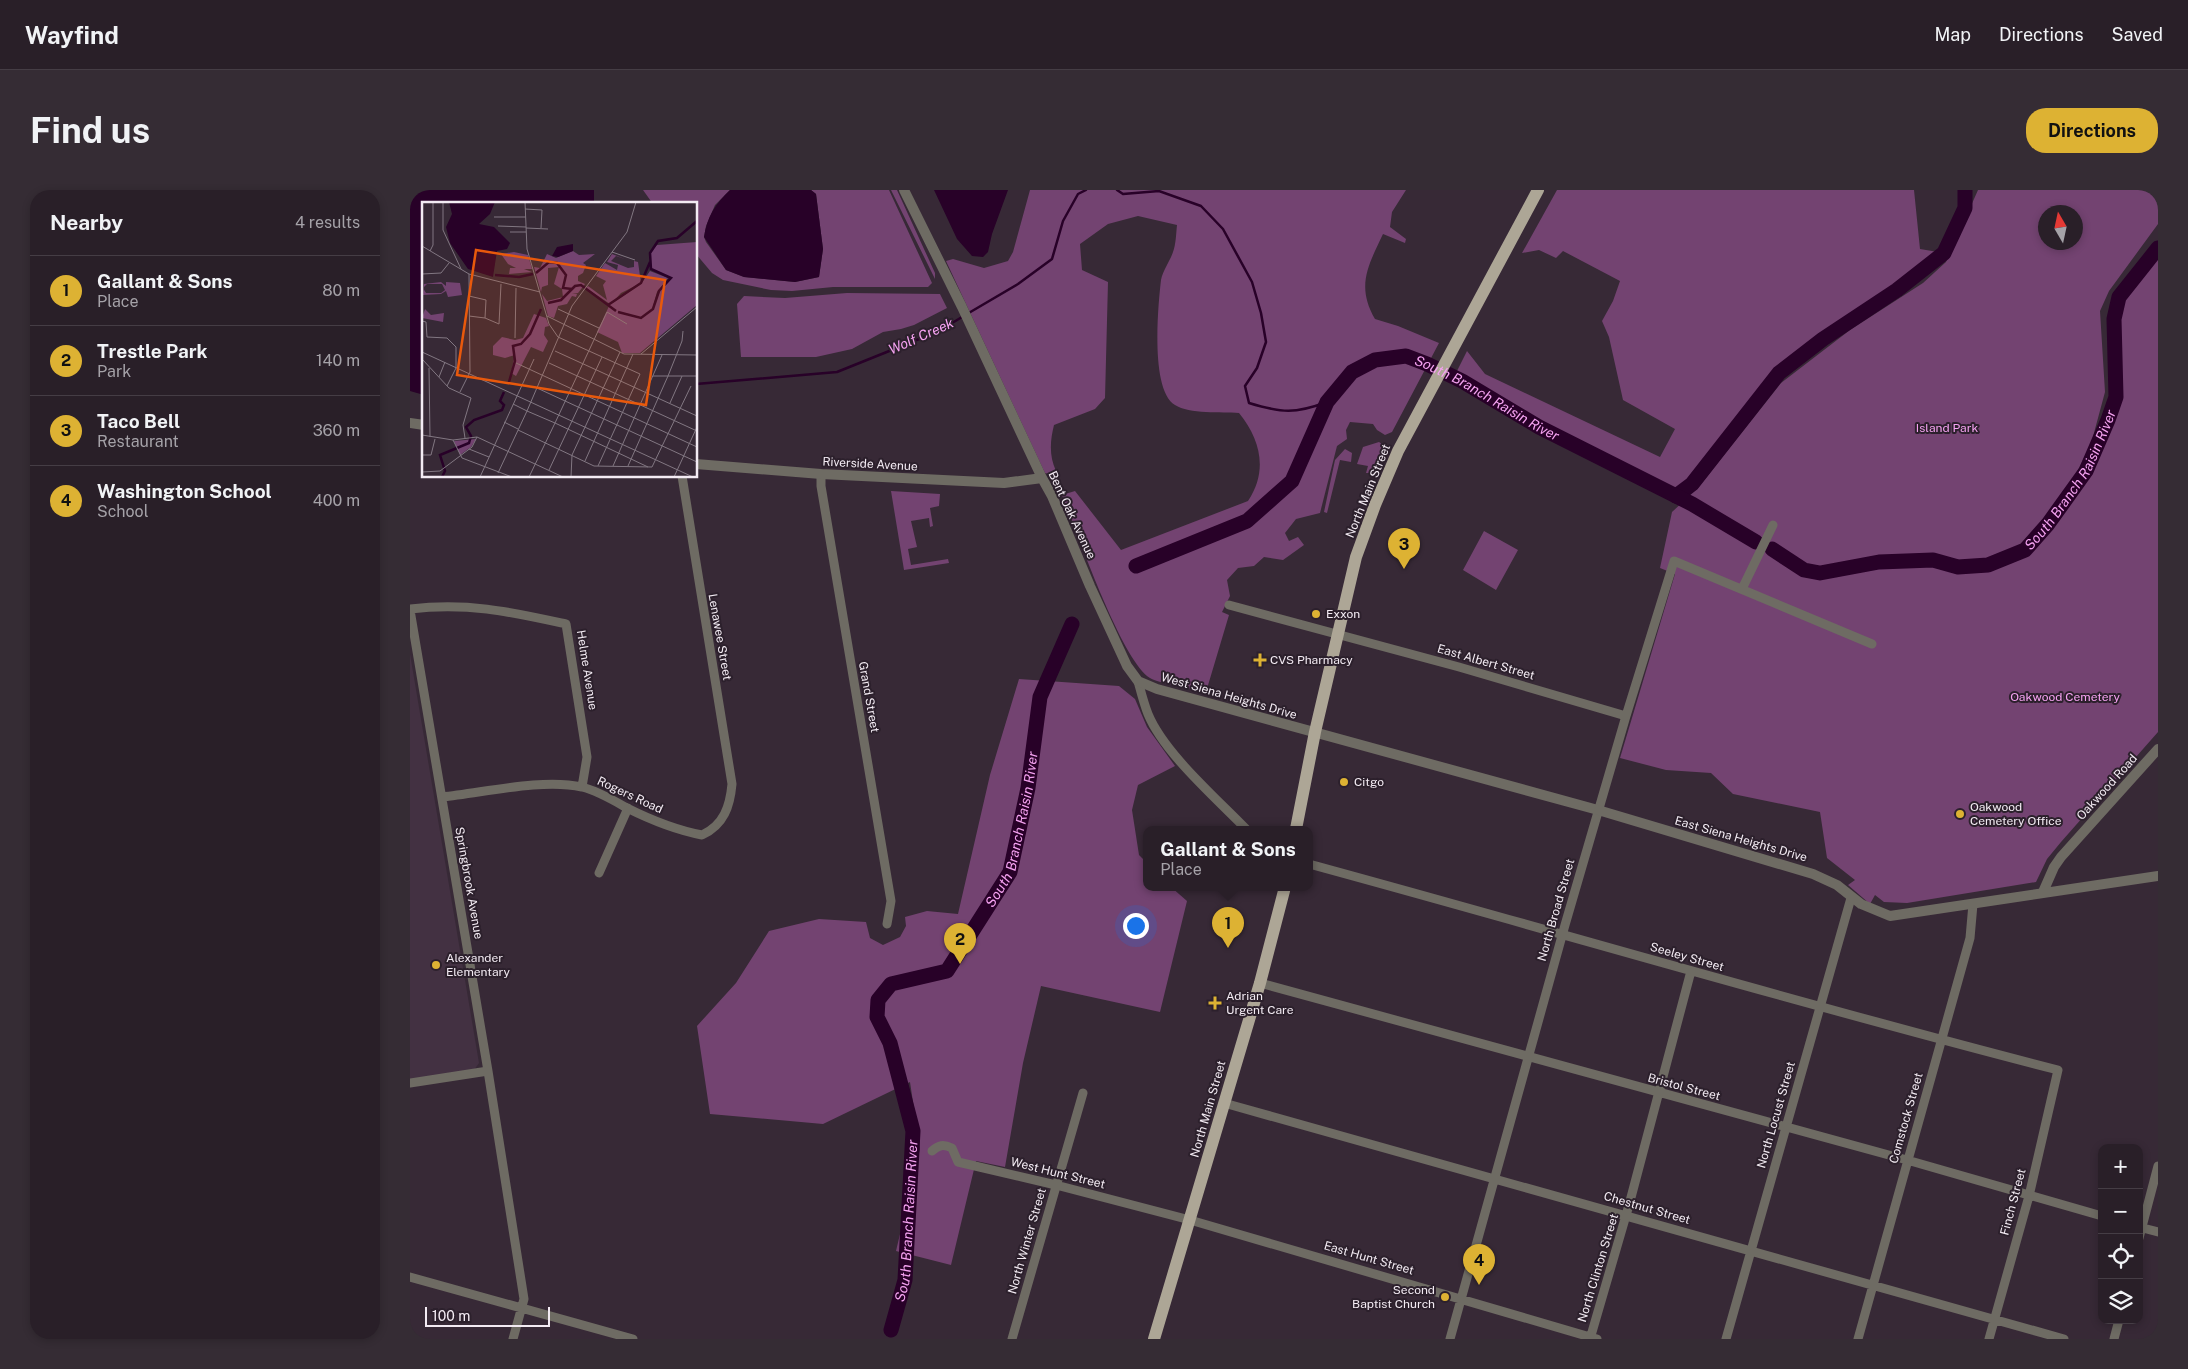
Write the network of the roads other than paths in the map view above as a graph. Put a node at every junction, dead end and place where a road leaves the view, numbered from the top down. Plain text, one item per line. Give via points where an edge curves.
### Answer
1 (904, 190) edge
2 (1538, 190) edge
3 (698, 464) edge
4 (821, 474) junction
5 (682, 478) edge
6 (1042, 478) junction
7 (1773, 525) dead end
8 (1742, 590) junction
9 (1228, 605) dead end
10 (410, 610) edge
11 (1339, 636) junction
12 (1872, 644) dead end
13 (1138, 681) junction
14 (1626, 716) junction
15 (1314, 732) junction
16 (2158, 749) edge
17 (582, 787) junction
18 (442, 797) junction
19 (731, 802) joint
20 (628, 808) junction
21 (1598, 810) junction
22 (1243, 826) edge
23 (1297, 826) edge
24 (1313, 865) edge
25 (598, 873) dead end
26 (2158, 876) edge
27 (1284, 891) edge
28 (2042, 892) junction
29 (1851, 898) junction
30 (1973, 904) junction
31 (887, 924) dead end
32 (1562, 935) junction
33 (1691, 971) junction
34 (1260, 983) junction
35 (1818, 1008) junction
36 (1942, 1040) junction
37 (1528, 1058) junction
38 (2058, 1070) joint
39 (488, 1071) junction
40 (410, 1083) edge
41 (1659, 1092) junction
42 (1084, 1093) dead end
43 (1224, 1103) junction
44 (1786, 1128) junction
45 (932, 1151) dead end
46 (1908, 1160) junction
47 (2158, 1166) edge
48 (1496, 1180) junction
49 (1056, 1185) junction
50 (2029, 1196) junction
51 (2098, 1215) edge
52 (1626, 1216) junction
53 (2143, 1218) edge
54 (1190, 1220) junction
55 (2143, 1229) edge
56 (2158, 1232) edge
57 (1751, 1251) junction
58 (410, 1277) edge
59 (1873, 1285) junction
60 (1462, 1298) junction
61 (521, 1308) junction
62 (1994, 1319) junction
63 (2118, 1324) edge
64 (1592, 1338) edge
65 (512, 1339) edge
66 (633, 1339) edge
67 (1012, 1339) edge
68 (1154, 1339) edge
69 (1450, 1339) edge
70 (1726, 1339) edge
71 (1858, 1339) edge
72 (1989, 1339) edge
73 (2064, 1339) edge
74 (2114, 1339) edge

1 - 6 street, Bent Oak Avenue
2 - 11 main road, North Main Street via 1398,451 1356,558
3 - 4 street, Riverside Avenue
4 - 6 street, Riverside Avenue via 1004,484
4 - 31 street, Grand Street via 820,486 891,901
5 - 19 street, Lenawee Street via 732,784
6 - 13 street, Bent Oak Avenue via 1103,616 1127,666
7 - 8 street
8 - 12 street, North Broad Street
8 - 14 street, North Broad Street via 1674,561
9 - 11 street, East Albert Street
10 - 17 street, Helme Avenue via 454,605 488,608 566,624 587,757
10 - 18 street, Springbrook Avenue
11 - 14 street, East Albert Street
11 - 15 main road, North Main Street
13 - 15 street, West Siena Heights Drive
13 - 22 street, Bent Oak Avenue via 1148,715 1158,734
14 - 21 street, North Broad Street
15 - 21 street, East Siena Heights Drive
15 - 23 main road, North Main Street
16 - 28 street, Oakwood Road via 2061,857
17 - 18 street, Rogers Road via 522,787
17 - 20 street, Rogers Road
18 - 39 street, Springbrook Avenue
19 - 20 street, Rogers Road via 719,825 702,835 666,826
20 - 25 street
21 - 29 street, East Siena Heights Drive via 1813,874 1837,885
21 - 32 street, North Broad Street
24 - 32 street, Seeley Street
26 - 28 street, East Siena Heights Drive
27 - 34 main road, North Main Street
28 - 30 street, East Siena Heights Drive
29 - 30 street, East Siena Heights Drive via 1890,916
29 - 35 street, North Locust Street
30 - 36 street, Comstock Street via 1970,938
32 - 33 street, Seeley Street
32 - 37 street, North Broad Street
33 - 35 street, Seeley Street
33 - 41 street, North Clinton Street
34 - 37 street, Bristol Street
34 - 43 main road, North Main Street
35 - 36 street, Seeley Street
35 - 44 street, North Locust Street
36 - 38 street, Seeley Street
36 - 46 street, Comstock Street
37 - 41 street, Bristol Street
37 - 48 street, North Broad Street
38 - 50 street, Finch Street
39 - 40 street
39 - 61 street, Springbrook Avenue via 524,1299
41 - 44 street, Bristol Street
41 - 52 street, North Clinton Street
42 - 49 street, North Winter Street
43 - 48 street, Chestnut Street
43 - 54 main road, North Main Street
44 - 46 street, Bristol Street
44 - 57 street, North Locust Street
45 - 49 street, West Hunt Street via 945,1145 952,1148 958,1162
46 - 50 street, Bristol Street
46 - 59 street, Comstock Street
47 - 53 street
48 - 52 street, Chestnut Street
48 - 60 street, North Broad Street
49 - 54 street, West Hunt Street
49 - 67 street, North Winter Street
50 - 51 street, Bristol Street
50 - 62 street, Finch Street
52 - 57 street, Chestnut Street
52 - 64 street, North Clinton Street
54 - 60 street, East Hunt Street
54 - 68 main road, North Main Street
55 - 56 street
57 - 59 street, Chestnut Street
57 - 70 street, North Locust Street
58 - 61 street
59 - 62 street, Chestnut Street
59 - 71 street, Comstock Street
60 - 64 street, East Hunt Street
60 - 69 street, North Broad Street
61 - 65 street, Springbrook Avenue
61 - 66 street
62 - 72 street, Finch Street
62 - 73 street, Chestnut Street
63 - 74 street

